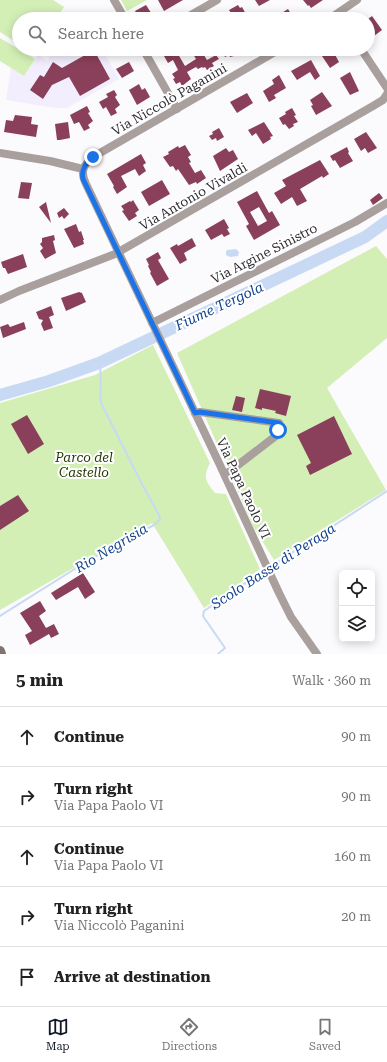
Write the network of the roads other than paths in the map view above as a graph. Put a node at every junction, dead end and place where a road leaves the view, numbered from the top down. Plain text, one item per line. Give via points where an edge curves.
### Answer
1 (114, 0) edge
2 (217, 0) edge
3 (357, 0) edge
4 (121, 12) edge
5 (196, 12) edge
6 (344, 12) edge
7 (147, 56) edge
8 (268, 56) edge
9 (366, 56) edge
10 (387, 88) edge
11 (387, 94) edge
12 (177, 109) junction
13 (0, 154) edge
14 (83, 169) junction
15 (387, 203) edge
16 (118, 252) junction
17 (0, 300) edge
18 (153, 326) junction
19 (195, 413) junction
20 (224, 475) junction
21 (0, 651) edge
22 (1, 654) edge
23 (317, 654) edge

1 - 4 street
2 - 5 street
3 - 6 street
7 - 12 street
8 - 12 street, Via Niccolò Paganini
9 - 10 street
11 - 16 street, Via Antonio Vivaldi via 373,106
12 - 14 street, Via Niccolò Paganini via 93,157
13 - 14 street
14 - 16 street, Via Papa Paolo VI via 83,179
15 - 18 street, Via Argine Sinistro
16 - 17 street, Via Antonio Vivaldi
16 - 18 street, Via Papa Paolo VI
18 - 19 street, Via Papa Paolo VI
19 - 20 street, Via Papa Paolo VI
19 - 20 street via 279,423 277,435
20 - 23 street, Via Papa Paolo VI via 291,617
21 - 22 main road

